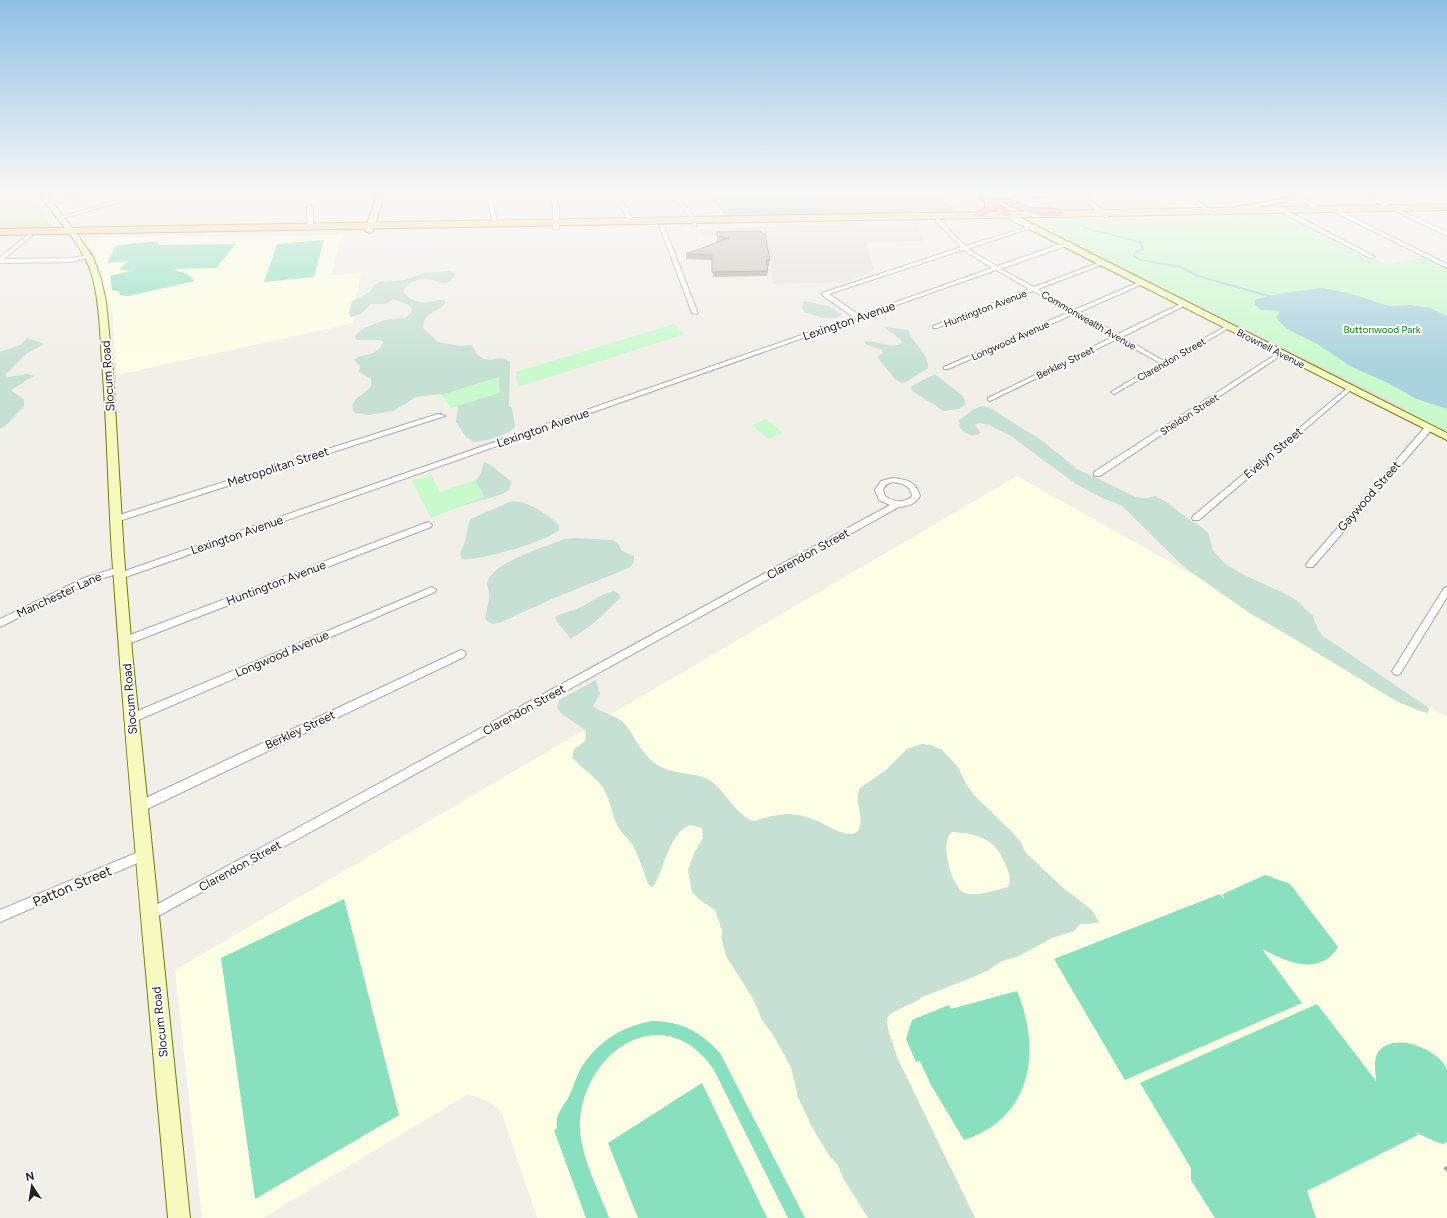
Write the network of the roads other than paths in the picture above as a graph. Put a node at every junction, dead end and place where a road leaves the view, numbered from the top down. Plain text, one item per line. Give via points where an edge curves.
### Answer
1 (9, 253) edge
2 (85, 253) edge
3 (671, 253) edge
4 (950, 253) edge
5 (973, 253) edge
6 (1041, 253) edge
7 (1083, 253) edge
8 (1364, 253) edge
9 (1420, 253) edge
10 (88, 257) junction
11 (1372, 257) dead end
12 (0, 260) edge
13 (1098, 261) junction
14 (1447, 266) edge
15 (997, 268) junction
16 (1141, 283) junction
17 (1034, 289) junction
18 (1184, 304) junction
19 (1074, 312) junction
20 (695, 313) dead end
21 (858, 317) junction
22 (1228, 326) junction
23 (935, 327) dead end
24 (1118, 336) junction
25 (1281, 353) junction
26 (1164, 363) junction
27 (946, 368) dead end
28 (1350, 388) junction
29 (1114, 392) dead end
30 (990, 399) dead end
31 (440, 416) dead end
32 (1429, 428) junction
33 (1447, 433) edge
34 (1447, 437) edge
35 (1097, 474) dead end
36 (898, 504) dead end
37 (1196, 518) dead end
38 (116, 519) junction
39 (428, 525) dead end
40 (1310, 565) dead end
41 (120, 573) junction
42 (432, 590) dead end
43 (1447, 590) edge
44 (0, 623) edge
45 (125, 642) junction
46 (461, 654) dead end
47 (1397, 671) dead end
48 (132, 718) junction
49 (140, 807) junction
50 (143, 855) junction
51 (150, 915) junction
52 (0, 916) edge
53 (179, 1218) edge

1 - 12 street
2 - 10 main road, Slocum Road
3 - 20 street
4 - 21 street via 824,294
5 - 15 street, Commonwealth Avenue
6 - 15 street, Lexington Avenue
7 - 13 main road, Brownell Avenue
8 - 11 street
9 - 14 street
10 - 12 street via 72,260
10 - 38 main road, Slocum Road via 98,280 104,333
13 - 16 main road, Brownell Avenue
13 - 17 street, Huntington Avenue
15 - 17 street, Commonwealth Avenue
15 - 21 street, Lexington Avenue
16 - 18 main road, Brownell Avenue
16 - 19 street, Longwood Avenue
17 - 19 street, Commonwealth Avenue
17 - 23 street, Huntington Avenue
18 - 22 main road, Brownell Avenue
18 - 24 street, Berkley Street
19 - 24 street, Commonwealth Avenue
19 - 27 street, Longwood Avenue
21 - 41 street, Lexington Avenue
22 - 25 main road, Brownell Avenue
22 - 26 street, Clarendon Street
24 - 26 street, Commonwealth Avenue
24 - 30 street, Berkley Street
25 - 28 main road, Brownell Avenue
25 - 35 street, Sheldon Street
26 - 29 street, Clarendon Street
28 - 32 main road, Brownell Avenue
28 - 37 street, Evelyn Street
31 - 38 street, Metropolitan Street
32 - 33 main road
32 - 34 main road, Brownell Avenue
32 - 40 street, Gaywood Street
36 - 51 street, Clarendon Street
38 - 41 main road, Slocum Road
39 - 45 street, Huntington Avenue
41 - 44 street, Manchester Lane via 87,580
41 - 45 main road, Slocum Road
42 - 48 street, Longwood Avenue
43 - 47 street
45 - 48 main road, Slocum Road
46 - 49 street, Berkley Street
48 - 49 main road, Slocum Road
49 - 50 main road, Slocum Road
50 - 51 main road, Slocum Road
50 - 52 street, Patton Street
51 - 53 main road, Slocum Road

